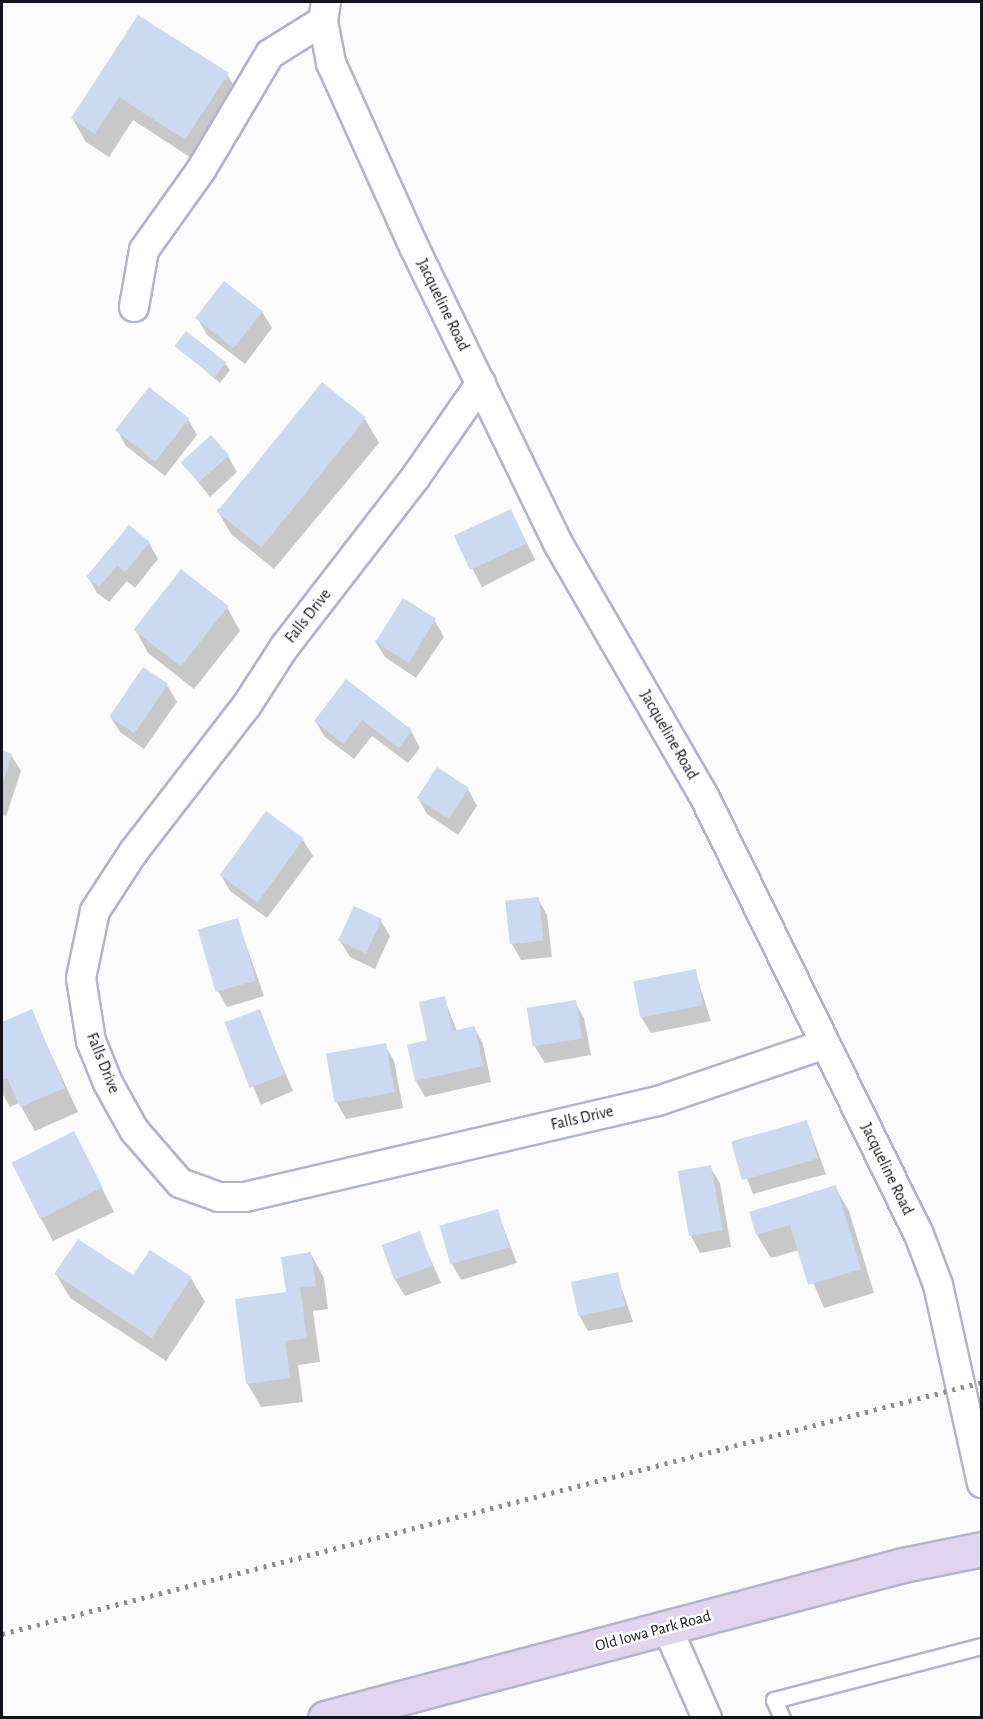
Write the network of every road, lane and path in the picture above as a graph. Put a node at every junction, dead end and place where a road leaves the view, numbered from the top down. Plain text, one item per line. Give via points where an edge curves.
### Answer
1 (325, 11) edge
2 (134, 307) dead end
3 (481, 382) junction
4 (825, 1044) junction
5 (981, 1483) edge
6 (981, 1549) edge
7 (668, 1627) junction
8 (981, 1646) edge
9 (325, 1718) edge
10 (707, 1718) edge
11 (782, 1718) edge

1 - 2 street via 270,54 201,170 144,250
1 - 3 street, Jacqueline Road via 331,63 349,108
3 - 4 street, Jacqueline Road via 559,545 704,796
3 - 4 street, Falls Drive via 416,478 134,850 95,911 81,978 92,1041 108,1083 134,1130 180,1183 219,1197 245,1197 658,1101
4 - 5 street, Jacqueline Road via 918,1232 938,1285
6 - 7 main road, Old Iowa Park Road
7 - 9 main road, Old Iowa Park Road
7 - 10 street
8 - 11 lane via 774,1700

